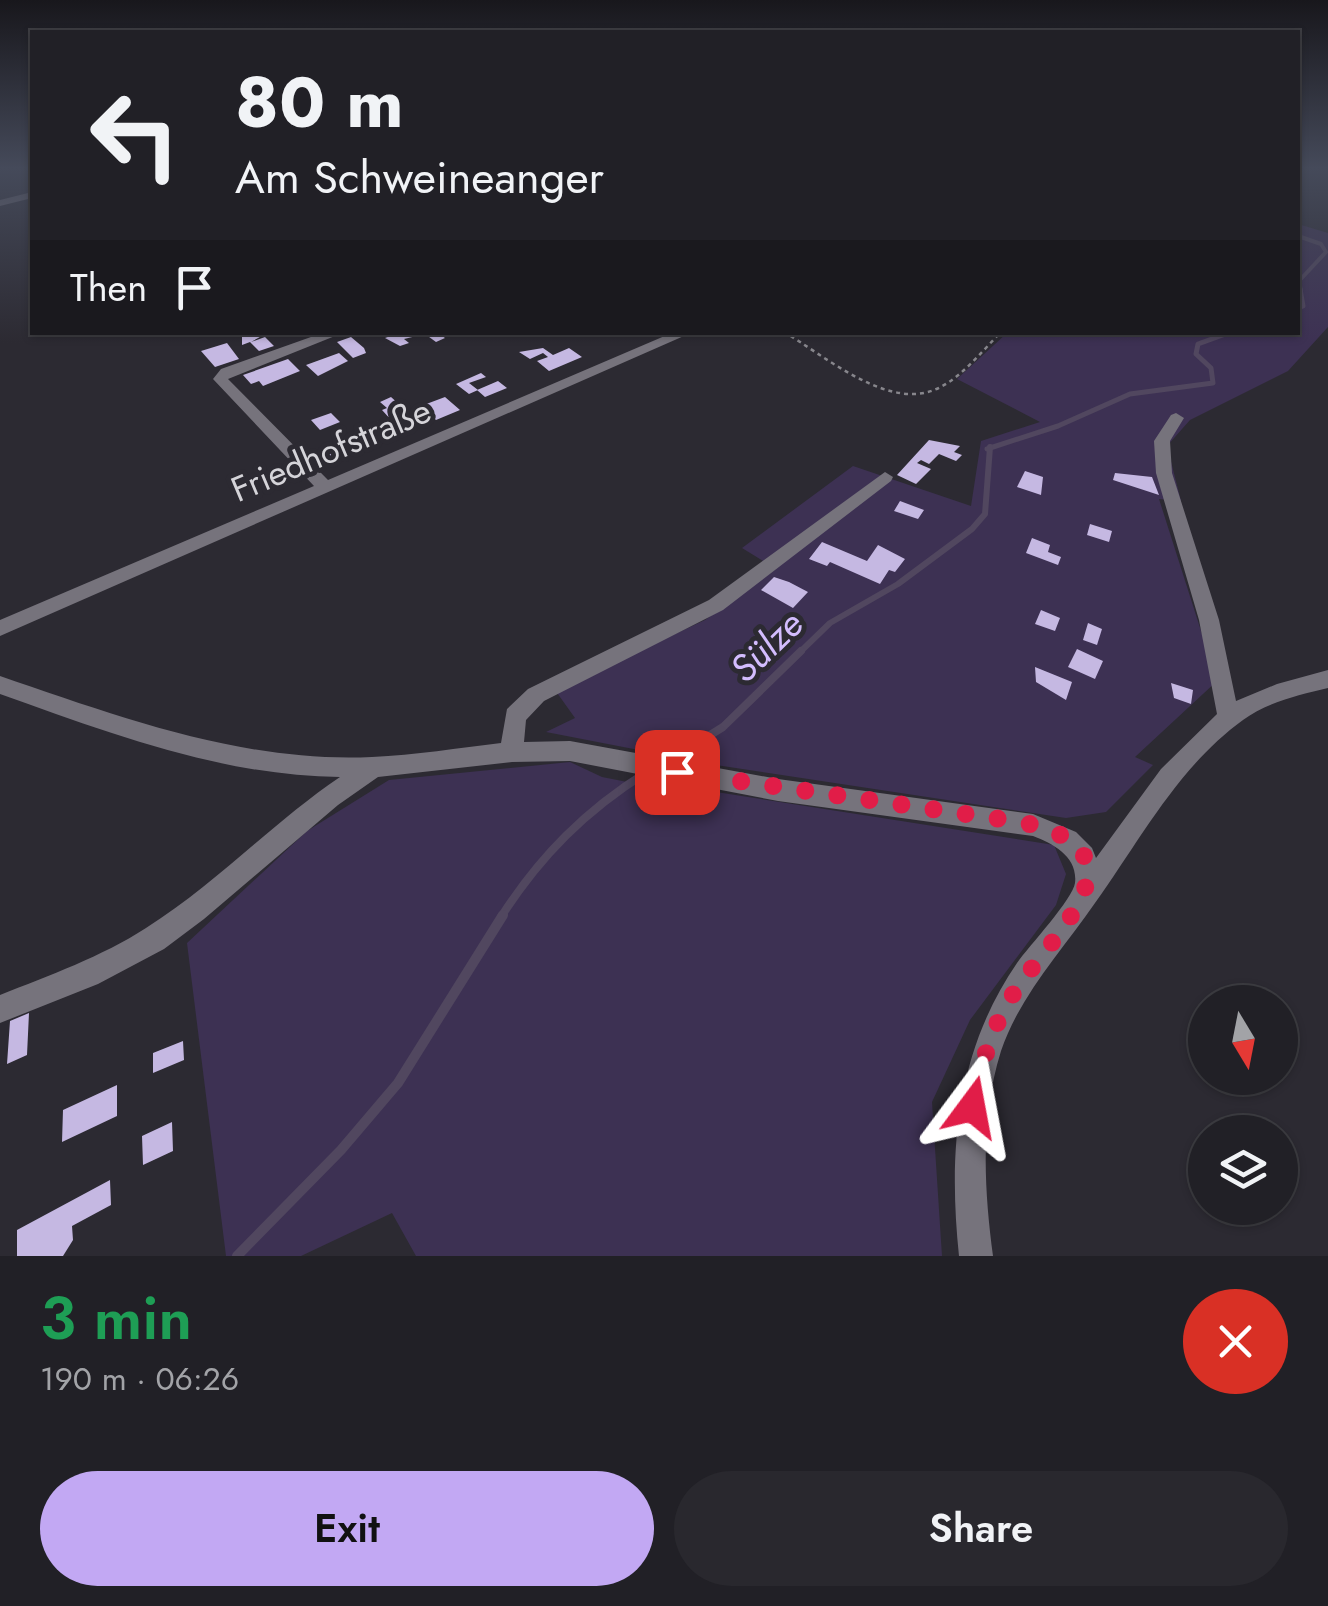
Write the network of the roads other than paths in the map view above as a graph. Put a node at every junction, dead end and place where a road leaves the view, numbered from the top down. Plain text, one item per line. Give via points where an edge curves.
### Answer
1 (331, 335) edge
2 (680, 335) edge
3 (1176, 418) dead end
4 (884, 477) dead end
5 (326, 488) junction
6 (0, 628) edge
7 (1328, 679) edge
8 (0, 685) edge
9 (1229, 718) junction
10 (512, 752) junction
11 (373, 767) junction
12 (1086, 894) junction
13 (0, 1010) edge
14 (976, 1256) edge

1 - 5 street via 220,377
2 - 5 street, Friedhofstraße
3 - 9 street via 1162,441 1164,472 1209,620
4 - 10 street via 716,605 536,695 513,721
5 - 6 street, Friedhofstraße
7 - 9 street
8 - 11 street via 192,748 302,767
9 - 12 street via 1180,762
10 - 11 street
10 - 12 street via 570,751 704,778 1021,822 1065,836 1088,865
11 - 13 street via 154,939
12 - 14 street via 1008,1002 986,1052 970,1144

